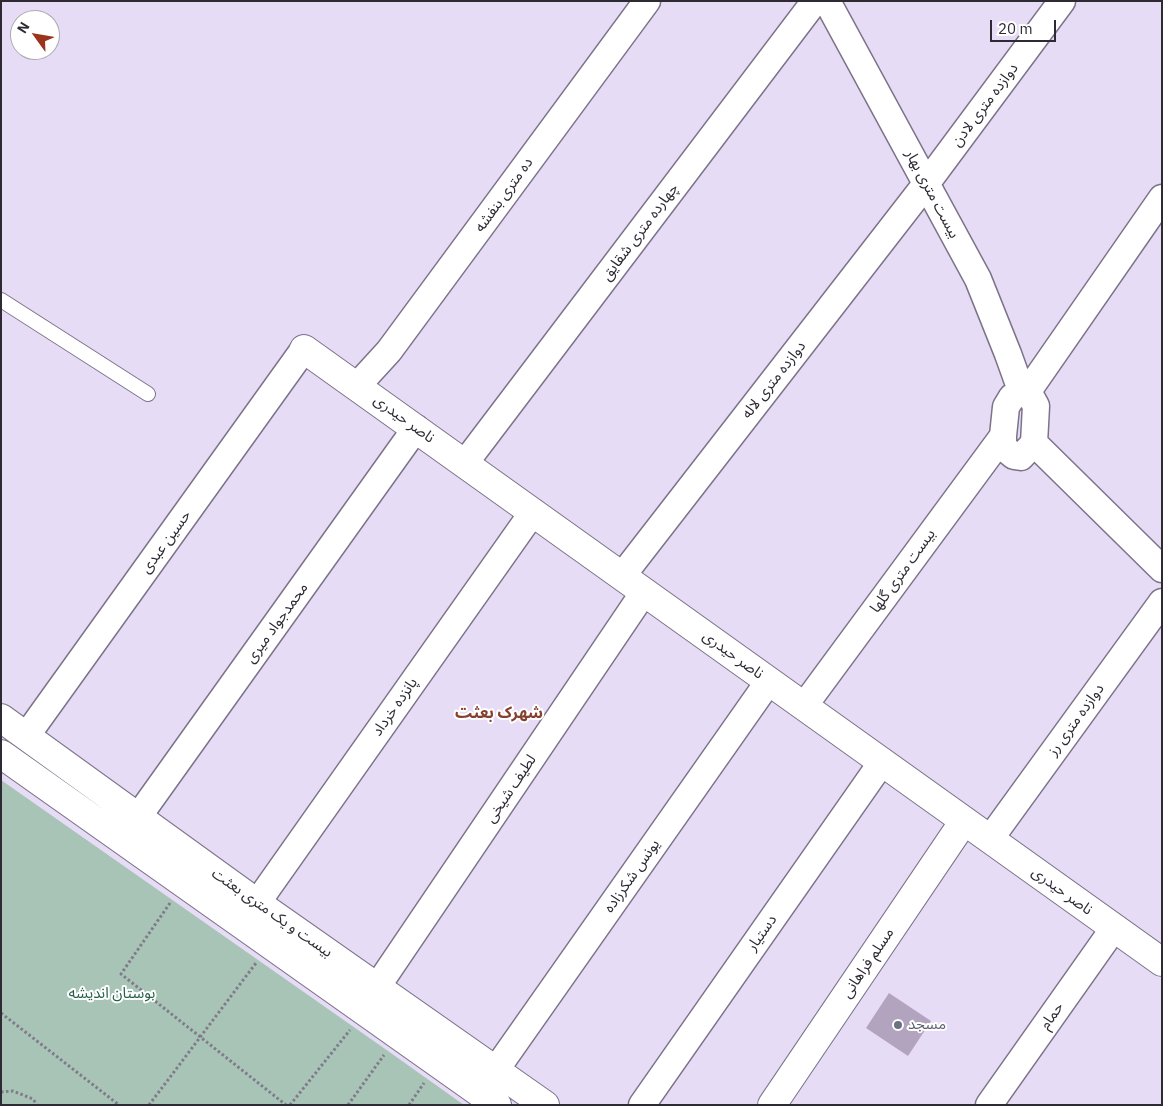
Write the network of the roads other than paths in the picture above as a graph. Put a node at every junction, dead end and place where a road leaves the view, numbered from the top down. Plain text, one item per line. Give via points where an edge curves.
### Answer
1 (647, 1) edge
2 (815, 1) edge
3 (827, 1) edge
4 (1062, 1) edge
5 (926, 184) junction
6 (1162, 198) edge
7 (1162, 230) edge
8 (1, 300) edge
9 (304, 348) joint
10 (357, 386) junction
11 (148, 394) dead end
12 (1028, 397) junction
13 (416, 428) junction
14 (1003, 436) junction
15 (1034, 443) junction
16 (465, 463) junction
17 (533, 512) junction
18 (1162, 569) edge
19 (622, 576) junction
20 (644, 592) junction
21 (1162, 602) edge
22 (769, 681) junction
23 (804, 706) junction
24 (1, 718) edge
25 (27, 735) junction
26 (1, 754) edge
27 (882, 762) junction
28 (138, 817) junction
29 (964, 821) junction
30 (990, 839) junction
31 (257, 903) junction
32 (1114, 928) junction
33 (1162, 962) edge
34 (377, 987) junction
35 (495, 1071) junction
36 (497, 1105) edge
37 (545, 1105) edge
38 (642, 1105) edge
39 (772, 1105) edge
40 (989, 1105) edge

1 - 10 street, ده متری بنفشه via 389,352
2 - 16 street, چهارده متری شقایق
3 - 5 street, بیست متری بهار
4 - 5 street, دوازده متری لادن
5 - 12 street, بیست متری بهار via 978,279
5 - 19 street, دوازده متری لاله
6 - 12 street
7 - 12 street
8 - 11 lane
9 - 10 street, ناصر حیدری
9 - 25 street, حسین عبدی
10 - 13 street, ناصر حیدری
12 - 14 street via 1012,397 1006,407
12 - 15 street
13 - 16 street, ناصر حیدری
13 - 28 street, محمدجواد میری
14 - 15 street via 1003,447 1014,456 1021,457
14 - 23 street, بیست متری گلها
15 - 18 street
16 - 17 street, ناصر حیدری
17 - 19 street, ناصر حیدری
17 - 31 street, پانزده خرداد
19 - 20 street, ناصر حیدری
20 - 22 street, ناصر حیدری
20 - 34 street, لطیف شیخی
21 - 30 street, دوازده متری رز
22 - 23 street, ناصر حیدری
22 - 35 street, یونس شکرزاده
23 - 27 street, ناصر حیدری
24 - 25 street, بیست و یک متری بعثت
25 - 28 street, بیست و یک متری بعثت
26 - 36 street, بیست و یک متری بعثت
27 - 29 street, ناصر حیدری
27 - 38 street, دستیار
28 - 31 street, بیست و یک متری بعثت
29 - 30 street, ناصر حیدری
29 - 39 street, مسلم فراهانی
30 - 32 street, ناصر حیدری
31 - 34 street, بیست و یک متری بعثت
32 - 33 street, ناصر حیدری
32 - 40 street, حمام
34 - 35 street, بیست و یک متری بعثت
35 - 37 street, بیست و یک متری بعثت

